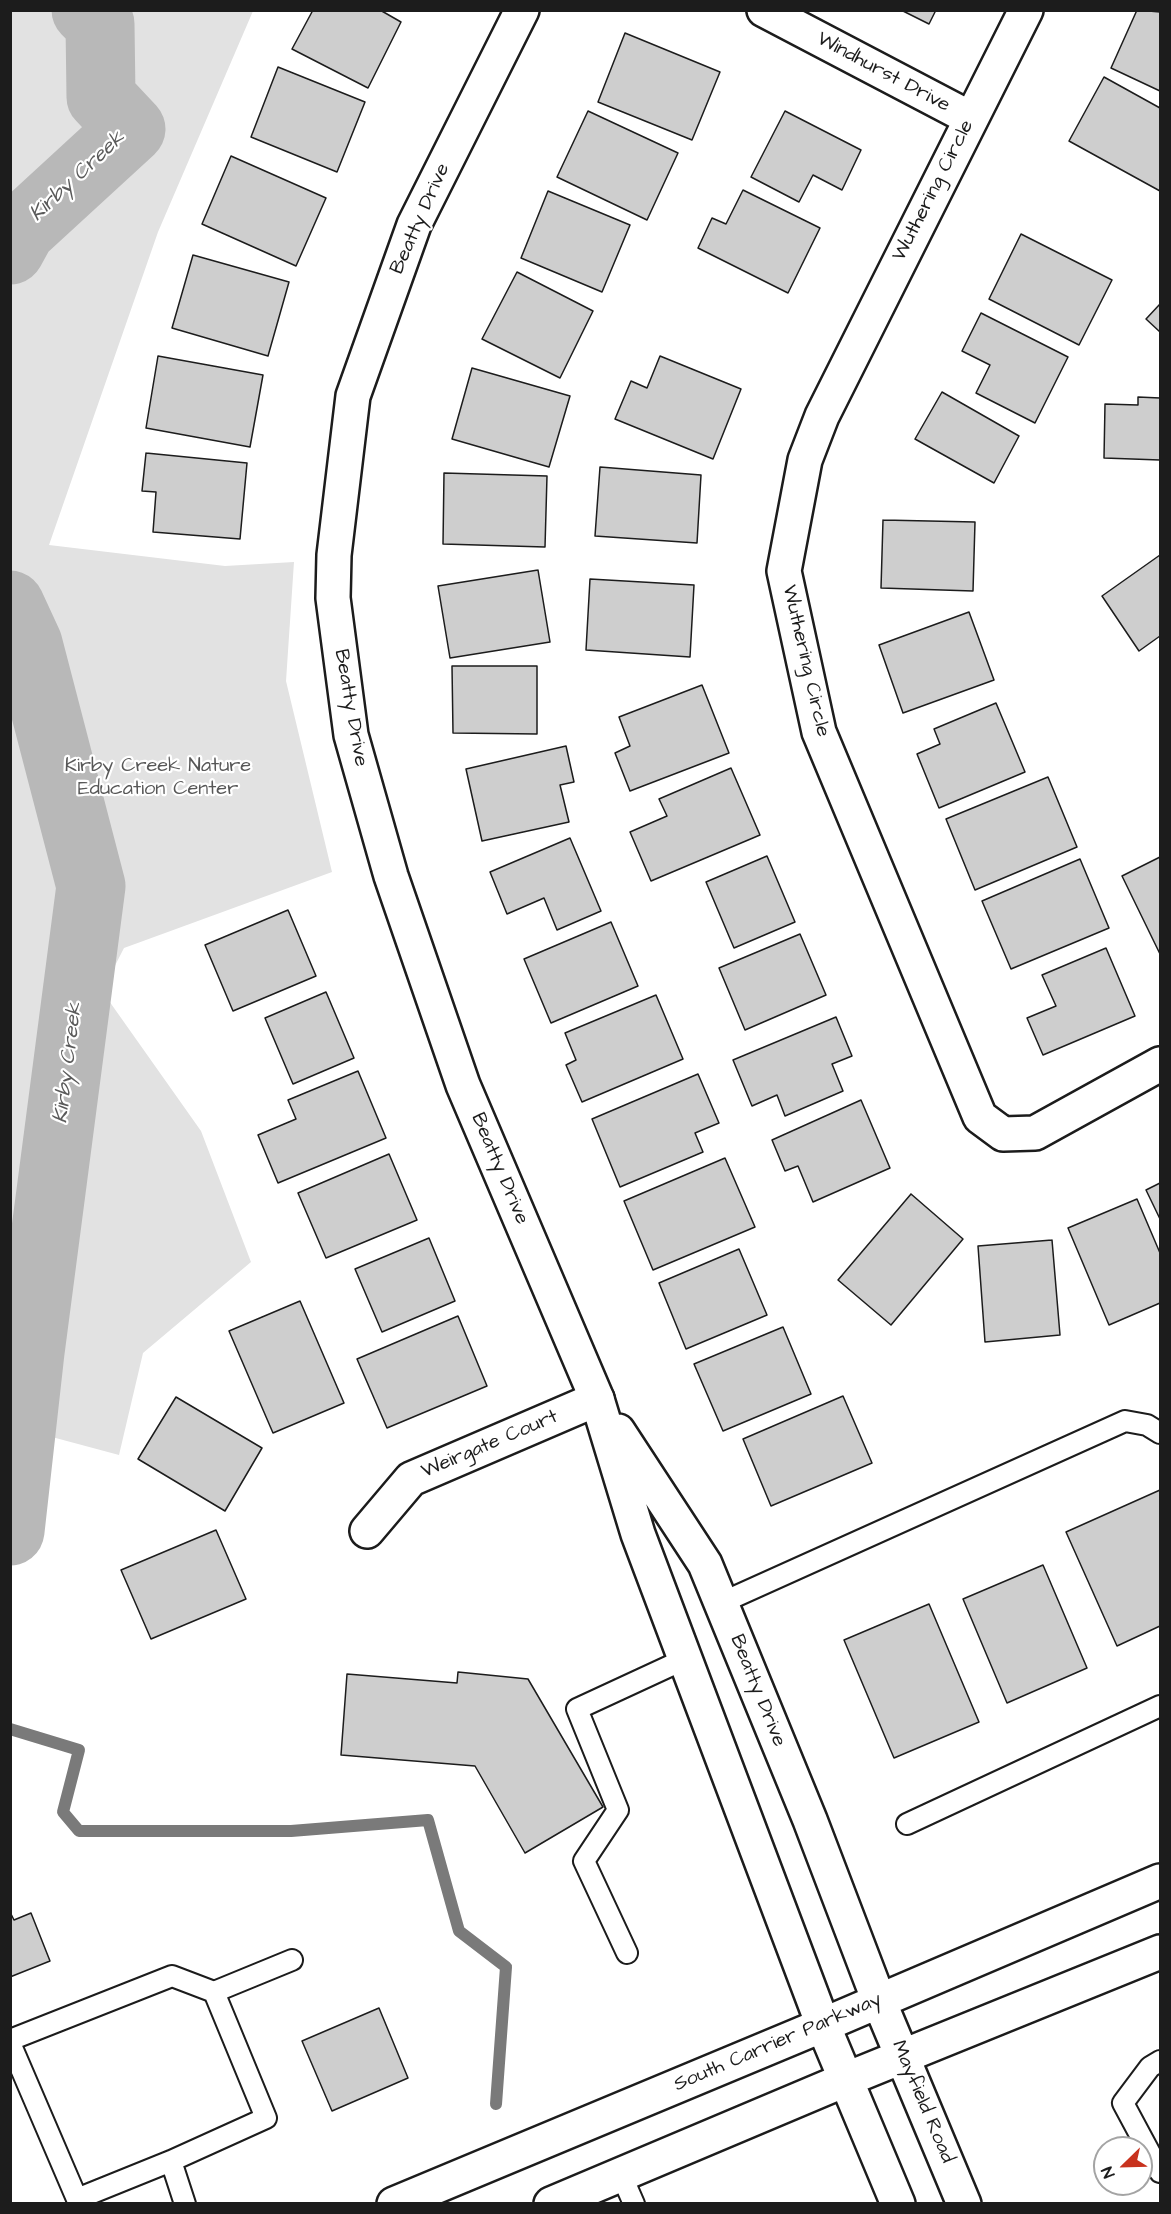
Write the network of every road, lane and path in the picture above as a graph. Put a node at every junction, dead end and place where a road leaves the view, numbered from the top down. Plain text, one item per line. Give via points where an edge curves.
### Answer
1 (522, 10) edge
2 (764, 10) edge
3 (1026, 10) edge
4 (970, 118) junction
5 (1161, 1064) edge
6 (597, 1399) junction
7 (1161, 1433) edge
8 (366, 1531) dead end
9 (721, 1603) junction
10 (686, 1659) junction
11 (1161, 1706) edge
12 (907, 1824) dead end
13 (1161, 1881) edge
14 (1161, 1952) edge
15 (627, 1953) dead end
16 (292, 1960) dead end
17 (214, 1992) junction
18 (879, 2001) junction
19 (823, 2025) junction
20 (10, 2041) edge
21 (904, 2057) junction
22 (1161, 2061) edge
23 (847, 2079) junction
24 (171, 2161) junction
25 (1161, 2172) edge
26 (628, 2189) edge
27 (891, 2201) edge
28 (185, 2204) edge
29 (394, 2204) edge
30 (551, 2204) edge
31 (964, 2204) edge

1 - 6 street, Beatty Drive via 414,225 353,396 334,555 333,598 351,735 391,876 463,1084
2 - 4 street, Windhurst Drive
3 - 4 street, Wuthering Circle
4 - 5 street, Wuthering Circle via 822,416 805,460 784,571 819,732 980,1117 1002,1134 1035,1132
6 - 8 street, Weirgate Court via 411,1479
6 - 9 street, Beatty Drive via 705,1564
6 - 10 street, Beatty Drive via 638,1534
7 - 9 lane via 1147,1425 1125,1421
9 - 18 street, Beatty Drive
10 - 15 lane via 577,1709 618,1810 584,1861
10 - 19 street, Beatty Drive
11 - 12 lane
13 - 18 street, South Carrier Parkway
14 - 21 street
16 - 17 lane
17 - 20 lane via 172,1976
17 - 24 lane via 266,2118
18 - 19 street, South Carrier Parkway
18 - 21 street, Mayfield Road
19 - 23 street
19 - 29 street, South Carrier Parkway
20 - 24 lane via 77,2199
21 - 23 street
21 - 31 street, Mayfield Road
22 - 25 lane via 1150,2067 1123,2103
23 - 26 street
23 - 27 street
24 - 28 lane
26 - 30 street

